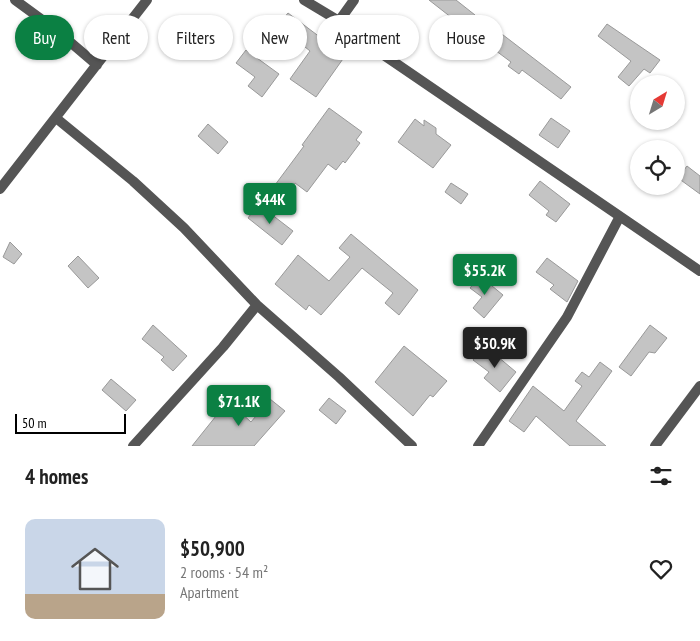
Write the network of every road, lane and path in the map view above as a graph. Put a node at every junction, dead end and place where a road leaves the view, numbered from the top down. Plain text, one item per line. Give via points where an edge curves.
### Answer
1 (15, 0) edge
2 (147, 0) edge
3 (304, 0) edge
4 (354, 0) edge
5 (329, 15) edge
6 (343, 15) edge
7 (392, 60) edge
8 (97, 65) junction
9 (56, 118) junction
10 (0, 189) edge
11 (620, 218) junction
12 (700, 271) edge
13 (257, 305) junction
14 (700, 386) edge
15 (133, 446) edge
16 (412, 446) edge
17 (478, 446) edge
18 (655, 446) edge

1 - 8 street
2 - 8 street
3 - 5 street
4 - 6 street
7 - 11 street
8 - 9 street
9 - 10 street
9 - 13 street via 148,194
11 - 12 street
11 - 17 street via 567,317
13 - 15 street
13 - 16 street via 339,376
14 - 18 street

